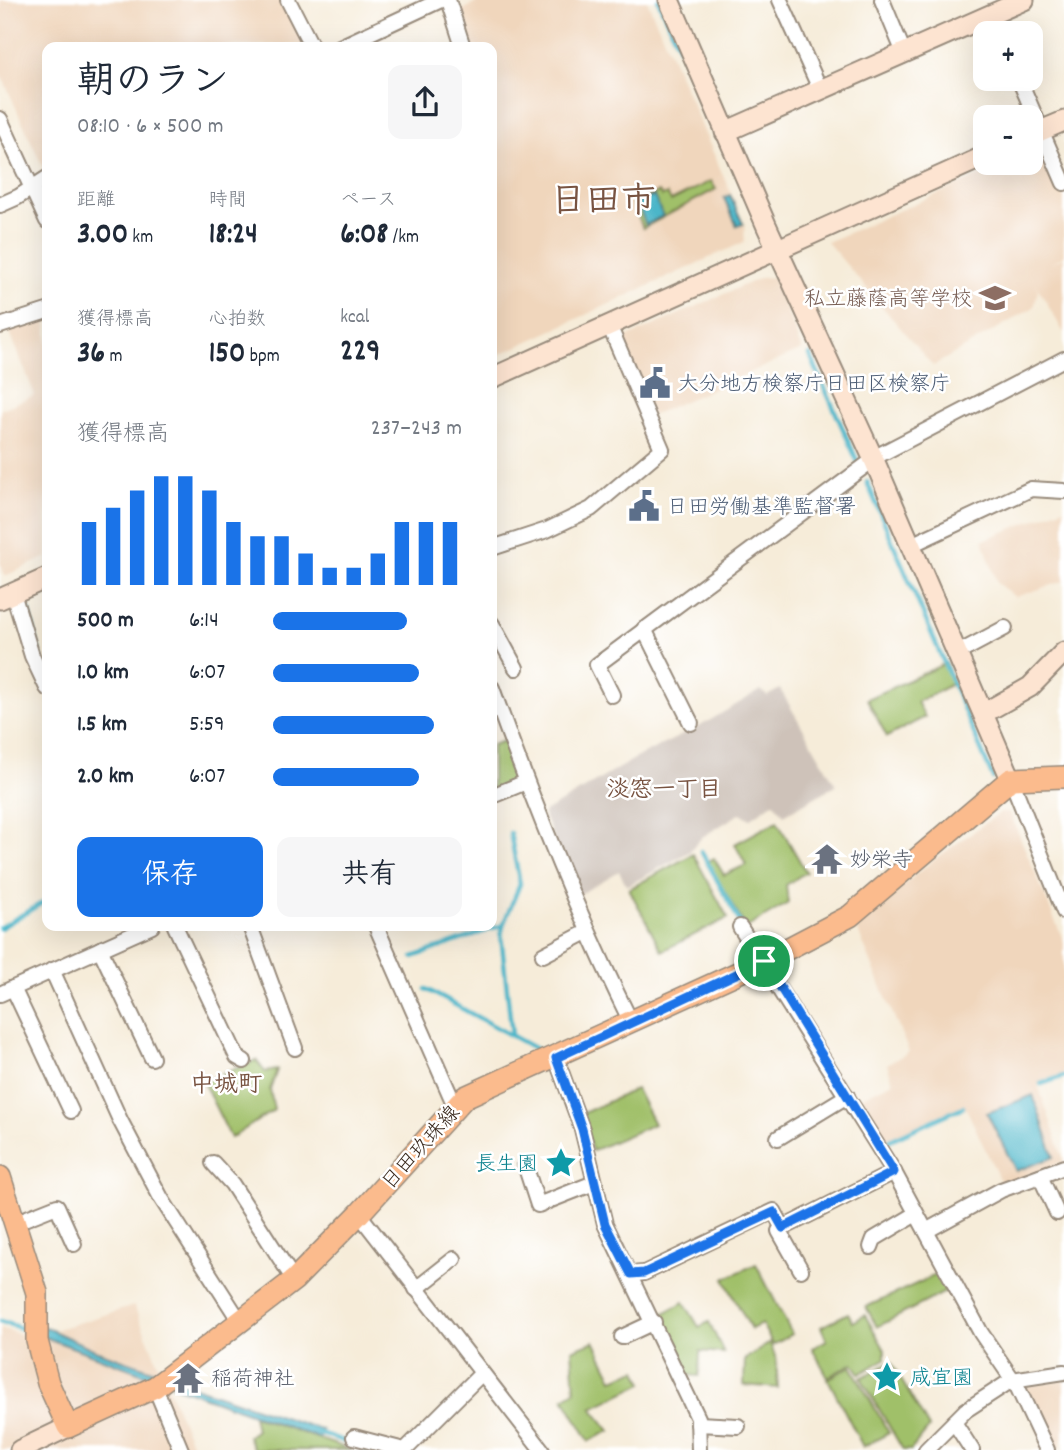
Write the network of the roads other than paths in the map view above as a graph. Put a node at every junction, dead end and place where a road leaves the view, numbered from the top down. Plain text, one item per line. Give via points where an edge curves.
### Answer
1 (288, 0) edge
2 (441, 0) edge
3 (447, 0) edge
4 (669, 0) edge
5 (780, 0) edge
6 (882, 0) edge
7 (1024, 0) edge
8 (991, 16) edge
9 (309, 42) edge
10 (351, 42) edge
11 (461, 42) edge
12 (904, 53) junction
13 (820, 89) junction
14 (0, 119) edge
15 (1064, 121) edge
16 (1043, 130) edge
17 (725, 132) junction
18 (1043, 146) edge
19 (973, 161) edge
20 (42, 181) edge
21 (1064, 183) edge
22 (32, 188) junction
23 (0, 205) edge
24 (42, 210) edge
25 (778, 250) junction
26 (42, 313) edge
27 (0, 326) edge
28 (609, 326) junction
29 (1064, 359) edge
30 (497, 376) edge
31 (874, 460) junction
32 (1064, 491) edge
33 (911, 545) junction
34 (497, 546) edge
35 (42, 580) edge
36 (6, 596) edge
37 (1005, 628) dead end
38 (644, 629) junction
39 (497, 633) edge
40 (1064, 652) edge
41 (958, 653) junction
42 (516, 668) dead end
43 (42, 677) edge
44 (612, 695) dead end
45 (497, 702) edge
46 (984, 713) junction
47 (691, 723) dead end
48 (1064, 777) edge
49 (1010, 779) junction
50 (526, 782) junction
51 (497, 794) edge
52 (1064, 912) edge
53 (740, 927) dead end
54 (141, 931) edge
55 (177, 931) edge
56 (252, 931) edge
57 (378, 931) edge
58 (587, 932) junction
59 (100, 949) junction
60 (543, 955) dead end
61 (764, 961) junction
62 (52, 970) junction
63 (7, 991) edge
64 (631, 1022) junction
65 (295, 1048) dead end
66 (152, 1058) dead end
67 (556, 1058) junction
68 (244, 1061) dead end
69 (847, 1096) junction
70 (455, 1106) junction
71 (71, 1111) dead end
72 (778, 1138) dead end
73 (213, 1163) dead end
74 (525, 1165) dead end
75 (1064, 1167) edge
76 (894, 1172) junction
77 (1040, 1175) junction
78 (0, 1177) edge
79 (594, 1183) dead end
80 (1057, 1213) dead end
81 (359, 1214) junction
82 (916, 1214) junction
83 (9, 1220) edge
84 (783, 1228) junction
85 (926, 1231) junction
86 (74, 1244) dead end
87 (871, 1247) dead end
88 (454, 1259) dead end
89 (801, 1270) dead end
90 (631, 1274) junction
91 (294, 1280) junction
92 (416, 1289) junction
93 (654, 1322) junction
94 (242, 1323) junction
95 (622, 1337) dead end
96 (1064, 1372) edge
97 (482, 1373) junction
98 (1012, 1380) junction
99 (163, 1381) junction
100 (954, 1422) junction
101 (698, 1424) junction
102 (738, 1426) dead end
103 (68, 1427) junction
104 (354, 1437) dead end
105 (20, 1450) edge
106 (181, 1450) edge
107 (405, 1450) edge
108 (542, 1450) edge
109 (699, 1450) edge
110 (926, 1450) edge
111 (972, 1450) edge
112 (1047, 1450) edge

1 - 9 street
2 - 10 street
3 - 11 street
4 - 17 street
5 - 13 street
6 - 12 street
7 - 8 street
8 - 12 street
12 - 13 street
13 - 17 street
14 - 22 street
15 - 16 street
17 - 25 street
18 - 21 street
19 - 25 street
20 - 22 street
22 - 23 street
22 - 24 street
25 - 28 street
25 - 31 street
26 - 27 street
28 - 30 street
28 - 34 street via 662,449 591,509
29 - 31 street
31 - 33 street
31 - 38 street
32 - 33 street via 1031,489
33 - 41 street
35 - 36 street
36 - 43 street
37 - 41 street
38 - 44 street via 597,665
38 - 47 street
39 - 42 street
40 - 46 street via 1030,687
41 - 46 street
45 - 50 street
46 - 49 street
48 - 49 main road
49 - 52 street
49 - 61 main road, 日田玖珠線 via 868,903
50 - 51 street
50 - 58 street
53 - 61 street
54 - 59 street
55 - 68 street via 237,1057
56 - 65 street
57 - 70 street
58 - 60 street
58 - 64 street
59 - 62 street
59 - 66 street
61 - 64 main road, 日田玖珠線
61 - 69 street
62 - 63 street
62 - 94 street via 161,1198
63 - 71 street
64 - 67 main road, 日田玖珠線
67 - 70 main road, 日田玖珠線 via 465,1097
67 - 90 street via 582,1129 605,1224
69 - 72 street
69 - 76 street
70 - 81 main road, 日田玖珠線
73 - 91 street via 232,1184
74 - 79 street via 538,1205
75 - 77 street
76 - 82 street
76 - 84 street
77 - 80 street
77 - 85 street via 1001,1190
78 - 83 main road
81 - 91 main road, 日田玖珠線
81 - 92 street
82 - 85 street
82 - 87 street via 874,1239
83 - 86 street via 57,1206
83 - 103 main road via 37,1293 37,1334 47,1383
84 - 89 street via 779,1231
84 - 90 street via 774,1212 644,1273
85 - 98 street
88 - 92 street
90 - 93 street
91 - 94 main road, 日田玖珠線
92 - 97 street
93 - 95 street
93 - 101 street
94 - 99 main road, 日田玖珠線
96 - 98 street
97 - 107 street
97 - 108 street
98 - 100 street
98 - 112 street
99 - 103 main road, 日田玖珠線
99 - 106 street
100 - 110 street
100 - 111 street
101 - 102 street
101 - 109 street
103 - 105 street
104 - 107 street

